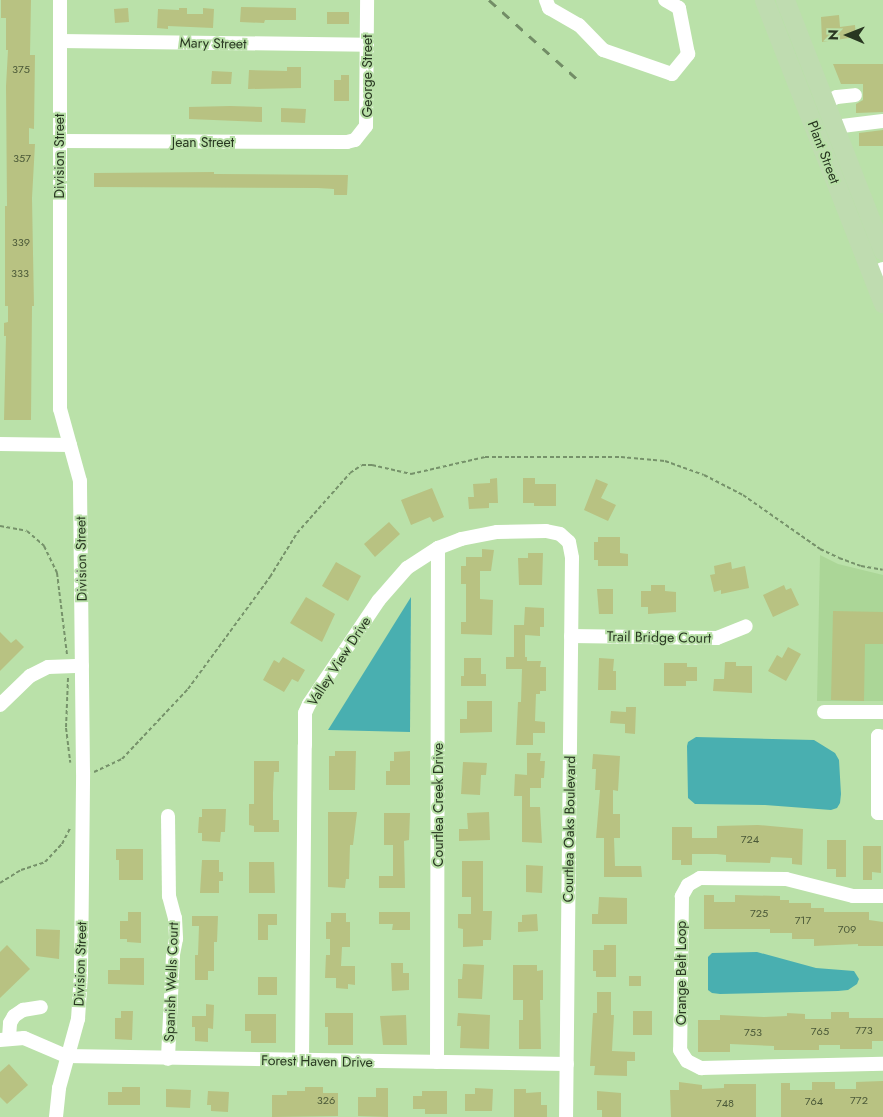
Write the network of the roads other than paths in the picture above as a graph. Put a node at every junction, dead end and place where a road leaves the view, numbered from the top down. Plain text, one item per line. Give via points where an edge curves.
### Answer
1 (60, 0) edge
2 (367, 0) edge
3 (546, 0) edge
4 (664, 0) edge
5 (764, 0) edge
6 (785, 0) edge
7 (60, 41) junction
8 (366, 45) junction
9 (855, 95) dead end
10 (825, 103) junction
11 (883, 122) edge
12 (834, 126) junction
13 (60, 141) junction
14 (347, 142) joint
15 (883, 250) edge
16 (877, 272) edge
17 (883, 304) edge
18 (0, 444) edge
19 (70, 445) junction
20 (568, 542) joint
21 (438, 548) junction
22 (746, 626) dead end
23 (571, 636) junction
24 (82, 666) junction
25 (3, 697) edge
26 (824, 712) dead end
27 (879, 712) edge
28 (883, 736) edge
29 (883, 813) edge
30 (168, 816) dead end
31 (883, 896) edge
32 (40, 1007) dead end
33 (4, 1039) edge
34 (66, 1056) junction
35 (168, 1059) junction
36 (302, 1061) junction
37 (437, 1062) junction
38 (567, 1064) junction
39 (883, 1064) edge
40 (56, 1117) edge
41 (566, 1117) edge

1 - 7 street, Division Street
2 - 8 street, George Street
3 - 4 street via 550,8 580,25 603,50 672,74 688,54 678,8
5 - 16 main road, Plant Street
6 - 10 main road, Plant Street
7 - 8 street, Mary Street
7 - 13 street, Division Street
8 - 14 street, George Street via 366,126 355,140
9 - 10 street via 836,97
10 - 12 main road, Plant Street
11 - 12 street
12 - 15 main road, Plant Street
13 - 14 street, Jean Street
13 - 19 street, Division Street via 60,409
16 - 17 main road, Plant Street
18 - 19 street
19 - 24 street, Division Street via 80,481
20 - 21 street, Valley View Drive via 560,534 546,530 497,532 460,539
20 - 23 street, Courtlea Oaks Boulevard via 572,558
21 - 36 street, Valley View Drive via 406,568 379,600 305,713
21 - 37 street, Courtlea Creek Drive
22 - 23 street, Trail Bridge Court via 717,638
23 - 38 street, Courtlea Oaks Boulevard
24 - 25 street via 48,667
24 - 34 street, Division Street via 81,974 78,1019
26 - 27 street
28 - 29 street via 878,736 878,813
30 - 35 street, Spanish Wells Court via 169,896 176,939
31 - 39 street, Orange Belt Loop via 853,896 786,879 700,878 688,885 682,896 680,1050 687,1061 701,1068
32 - 33 street via 23,1010 14,1016
33 - 34 street via 24,1038
34 - 35 street, Forest Haven Drive
34 - 40 street, Division Street
35 - 36 street, Forest Haven Drive
36 - 37 street, Forest Haven Drive
37 - 38 street, Forest Haven Drive
38 - 41 street, Courtlea Oaks Boulevard

